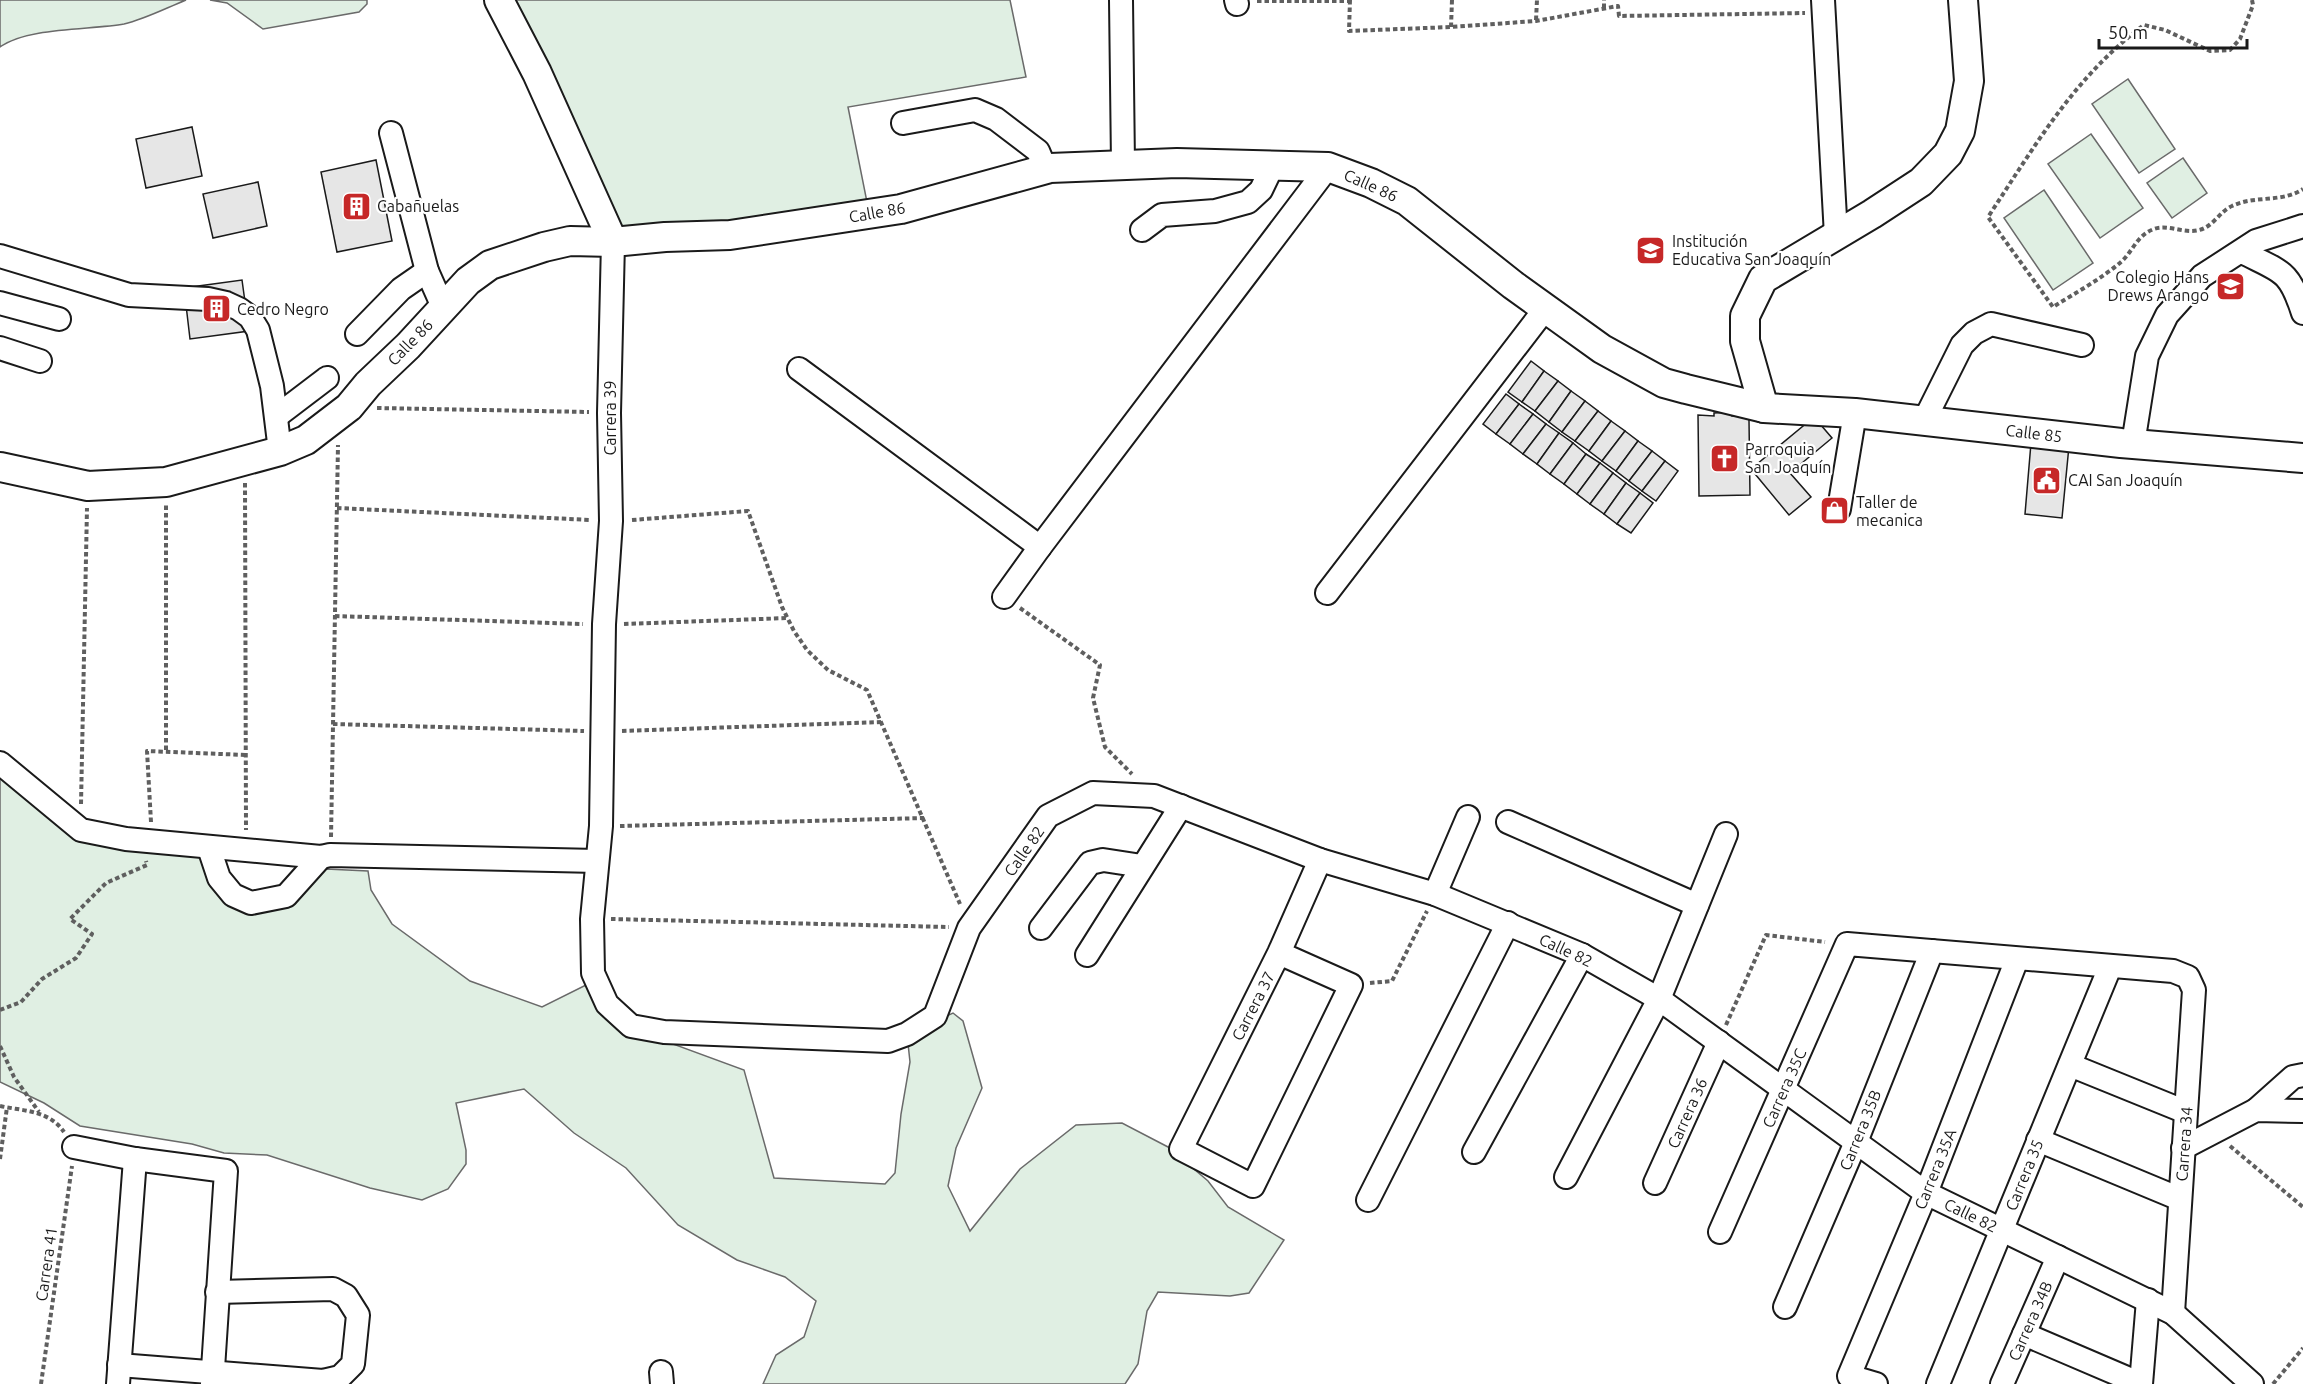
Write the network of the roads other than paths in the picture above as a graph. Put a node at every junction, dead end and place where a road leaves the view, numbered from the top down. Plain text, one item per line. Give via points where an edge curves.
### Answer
1 (499, 0) edge
2 (1121, 0) edge
3 (1963, 0) edge
4 (1824, 6) edge
5 (903, 123) dead end
6 (391, 133) dead end
7 (1123, 164) junction
8 (1273, 165) junction
9 (1328, 167) junction
10 (1046, 170) junction
11 (2303, 226) edge
12 (1142, 230) dead end
13 (1836, 236) junction
14 (613, 242) junction
15 (2242, 252) junction
16 (0, 256) edge
17 (427, 271) junction
18 (0, 303) edge
19 (443, 307) junction
20 (1545, 309) junction
21 (2303, 313) edge
22 (59, 319) dead end
23 (357, 334) dead end
24 (2082, 345) dead end
25 (0, 348) edge
26 (40, 361) dead end
27 (799, 369) dead end
28 (327, 378) dead end
29 (1764, 408) junction
30 (1855, 413) junction
31 (277, 416) junction
32 (1924, 421) junction
33 (2133, 444) junction
34 (280, 451) junction
35 (2303, 458) edge
36 (0, 467) edge
37 (1839, 509) dead end
38 (1040, 547) junction
39 (1327, 593) dead end
40 (1004, 597) road end
41 (0, 763) edge
42 (1181, 806) junction
43 (1468, 817) dead end
44 (1508, 822) dead end
45 (1726, 834) dead end
46 (209, 848) junction
47 (326, 856) junction
48 (1320, 860) junction
49 (597, 861) junction
50 (1142, 866) junction
51 (1435, 894) junction
52 (1697, 904) junction
53 (592, 919) joint
54 (1508, 923) junction
55 (1041, 928) dead end
56 (1932, 951) junction
57 (1280, 953) junction
58 (1087, 955) dead end
59 (1582, 956) junction
60 (2017, 959) junction
61 (2110, 967) junction
62 (1659, 999) junction
63 (1719, 1042) junction
64 (2070, 1065) junction
65 (2303, 1075) edge
66 (1784, 1088) junction
67 (2256, 1110) junction
68 (2303, 1111) edge
69 (2186, 1112) junction
70 (2038, 1140) junction
71 (1856, 1142) junction
72 (74, 1147) road end
73 (2183, 1148) junction
74 (1474, 1152) dead end
75 (135, 1159) junction
76 (1566, 1176) dead end
77 (1655, 1183) dead end
78 (1926, 1193) junction
79 (2180, 1199) junction
80 (1368, 1200) dead end
81 (2001, 1229) junction
82 (1720, 1232) dead end
83 (2058, 1257) junction
84 (217, 1292) junction
85 (2148, 1300) junction
86 (1785, 1307) dead end
87 (2173, 1313) junction
88 (2024, 1334) junction
89 (118, 1375) edge
90 (213, 1378) edge
91 (1876, 1384) edge
92 (1938, 1384) edge
93 (2002, 1384) edge
94 (2141, 1384) edge
95 (2252, 1384) edge

1 - 14 main road, Carrera 39 via 537,73
2 - 7 street
3 - 13 main road via 1969,81 1960,131 1948,154 1921,182
4 - 13 street
5 - 10 street via 975,110 996,119 1038,151
6 - 17 street
7 - 8 main road, Calle 86
7 - 10 main road, Calle 86
8 - 9 main road, Calle 86
8 - 12 street via 1261,190 1248,201 1215,211 1162,215
9 - 20 main road, Calle 86 via 1407,201
9 - 38 street
10 - 14 main road, Calle 86 via 901,209 730,235
11 - 15 street via 2256,241
13 - 29 main road via 1763,279 1745,316 1745,341
14 - 19 main road, Calle 86 via 570,242 516,255 490,265
14 - 49 street, Carrera 39 via 611,521
15 - 21 street via 2286,275 2295,287
15 - 33 street via 2202,276 2167,315 2147,356
16 - 31 street via 129,295 208,299 239,309 258,330
17 - 19 street
17 - 23 street via 401,289
18 - 22 street
19 - 34 main road, Calle 86 via 349,407 306,440
20 - 29 main road, Calle 86 via 1602,349 1664,383
20 - 39 street
24 - 32 street via 1991,324 1962,345
25 - 26 street
27 - 38 street
28 - 31 street
29 - 30 main road, Calle 85
30 - 32 main road, Calle 85
30 - 37 street
31 - 34 street
32 - 33 main road, Calle 85
33 - 35 main road, Calle 85
34 - 36 main road, Calle 86 via 166,482 88,486
38 - 40 street
41 - 46 street via 81,830
42 - 48 street, Calle 82
42 - 50 street
42 - 53 street, Calle 82 via 1154,796 1093,793 1048,816 969,928 935,1016 888,1041 664,1032 631,1026 607,1004 593,973
43 - 51 street
44 - 52 street
45 - 52 street
46 - 47 street
46 - 47 street via 219,878 233,895 251,903 286,896
47 - 49 street
48 - 51 street, Calle 82
48 - 57 street, Carrera 37
49 - 53 street, Carrera 39
50 - 55 street via 1103,860 1090,863
50 - 58 street
51 - 54 street, Calle 82
52 - 62 street
54 - 59 street, Calle 82
54 - 80 street
56 - 60 street
56 - 66 street, Carrera 35C via 1847,944
56 - 71 street, Carrera 35B
57 - 57 street, Carrera 37 via 1181,1149 1253,1186 1351,985
59 - 62 street, Calle 82
59 - 74 street
60 - 61 street
60 - 78 street, Carrera 35A
61 - 64 street, Carrera 35
61 - 69 street, Carrera 34 via 2173,971 2188,977 2194,990
62 - 63 street, Calle 82
62 - 76 street
63 - 66 street, Calle 82
63 - 77 street, Carrera 36
64 - 69 street
64 - 70 street, Carrera 35
65 - 67 street via 2293,1077
66 - 71 street, Calle 82
66 - 82 street, Carrera 35C
67 - 68 street
67 - 73 street
69 - 73 street, Carrera 34
70 - 79 street
70 - 81 street, Carrera 35
71 - 78 street, Calle 82
71 - 86 street, Carrera 35B
72 - 75 street
73 - 79 street, Carrera 34
75 - 84 street via 226,1171
75 - 89 street
78 - 81 street, Calle 82
78 - 91 street, Carrera 35A via 1849,1376
79 - 87 street, Carrera 34
81 - 83 street, Calle 82
81 - 92 street, Carrera 35
83 - 85 street, Calle 82
83 - 88 street, Carrera 34B
84 - 90 street
84 - 90 street via 333,1289 346,1296 358,1315 353,1364 340,1377 323,1381
85 - 87 street, Calle 82
85 - 94 street
87 - 95 street, Calle 82
88 - 93 street, Carrera 34B
88 - 94 street
89 - 90 street

